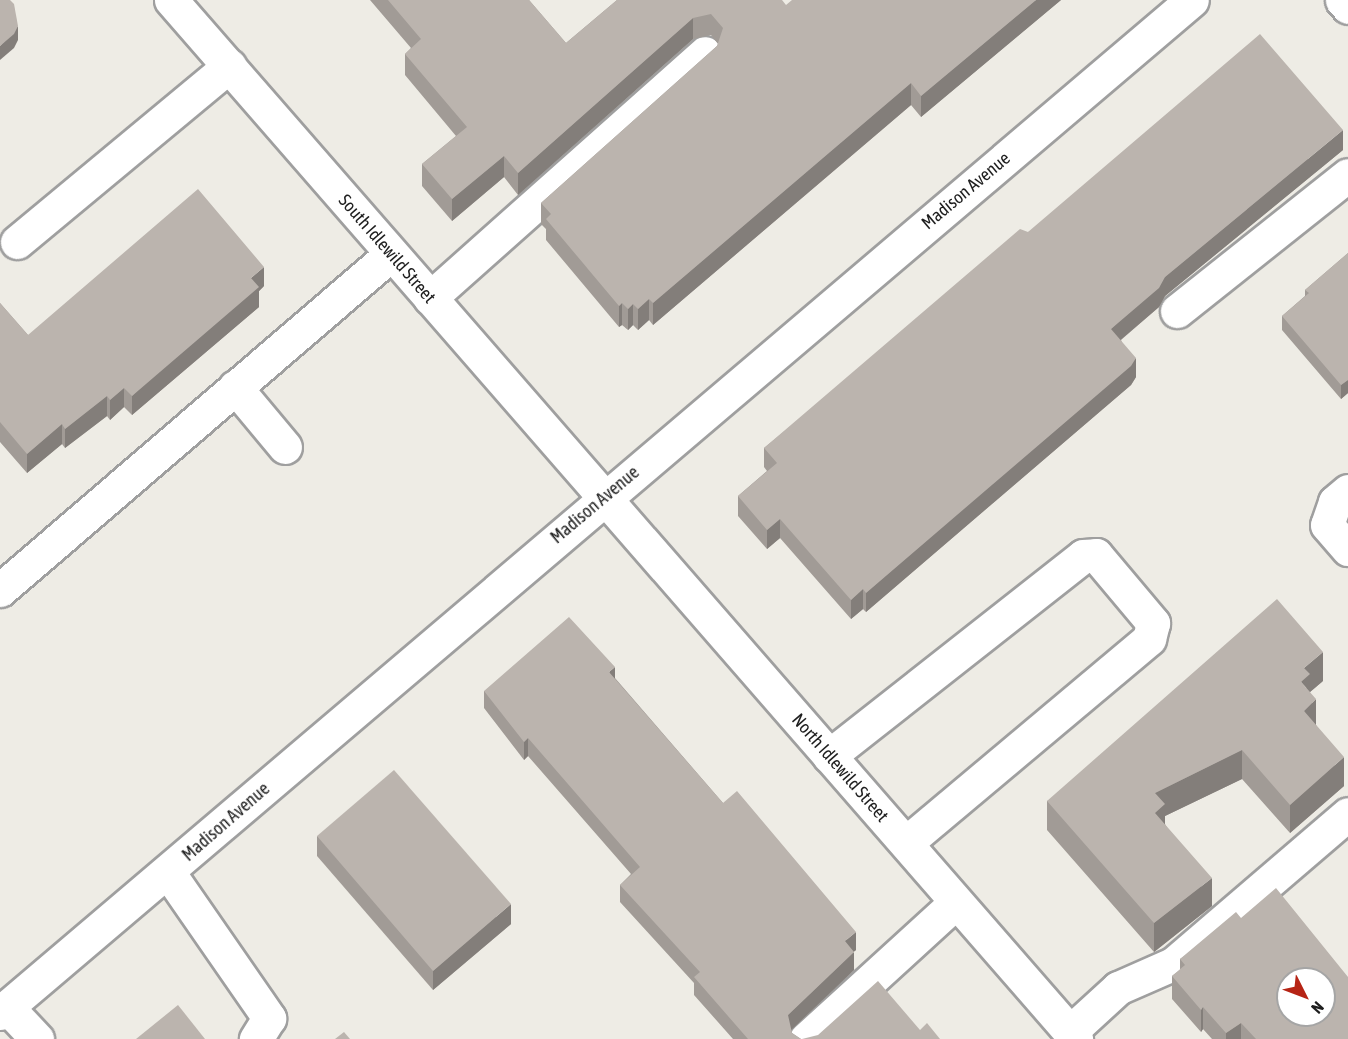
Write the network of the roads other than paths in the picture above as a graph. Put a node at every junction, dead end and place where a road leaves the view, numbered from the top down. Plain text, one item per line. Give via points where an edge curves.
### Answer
1 (171, 0) edge
2 (1192, 0) edge
3 (1342, 0) edge
4 (1348, 7) edge
5 (705, 53) edge
6 (229, 66) junction
7 (1348, 175) edge
8 (17, 242) dead end
9 (391, 254) junction
10 (430, 298) junction
11 (1177, 311) dead end
12 (235, 387) junction
13 (285, 447) dead end
14 (1348, 491) edge
15 (606, 495) junction
16 (1348, 549) edge
17 (0, 590) edge
18 (829, 756) junction
19 (1348, 814) edge
20 (906, 843) junction
21 (168, 872) junction
22 (956, 902) junction
23 (4, 1010) edge
24 (1073, 1036) edge
25 (37, 1039) edge
26 (256, 1039) edge
27 (806, 1039) edge

1 - 6 street, South Idlewild Street
2 - 15 street, Madison Avenue
3 - 4 street
5 - 10 street
6 - 8 street
6 - 9 street, South Idlewild Street
7 - 11 street
9 - 10 street, South Idlewild Street
9 - 12 street
10 - 15 street, South Idlewild Street
12 - 13 street
12 - 17 street
14 - 16 street via 1335,502 1327,525
15 - 18 street, North Idlewild Street
15 - 21 street, Madison Avenue
18 - 20 street, North Idlewild Street
18 - 20 street via 1083,556 1096,555 1153,623 1149,639
19 - 24 street via 1173,964 1118,988
20 - 22 street, North Idlewild Street
21 - 23 street, Madison Avenue
21 - 26 street via 269,1018
22 - 24 street, North Idlewild Street
22 - 27 street
23 - 25 street

